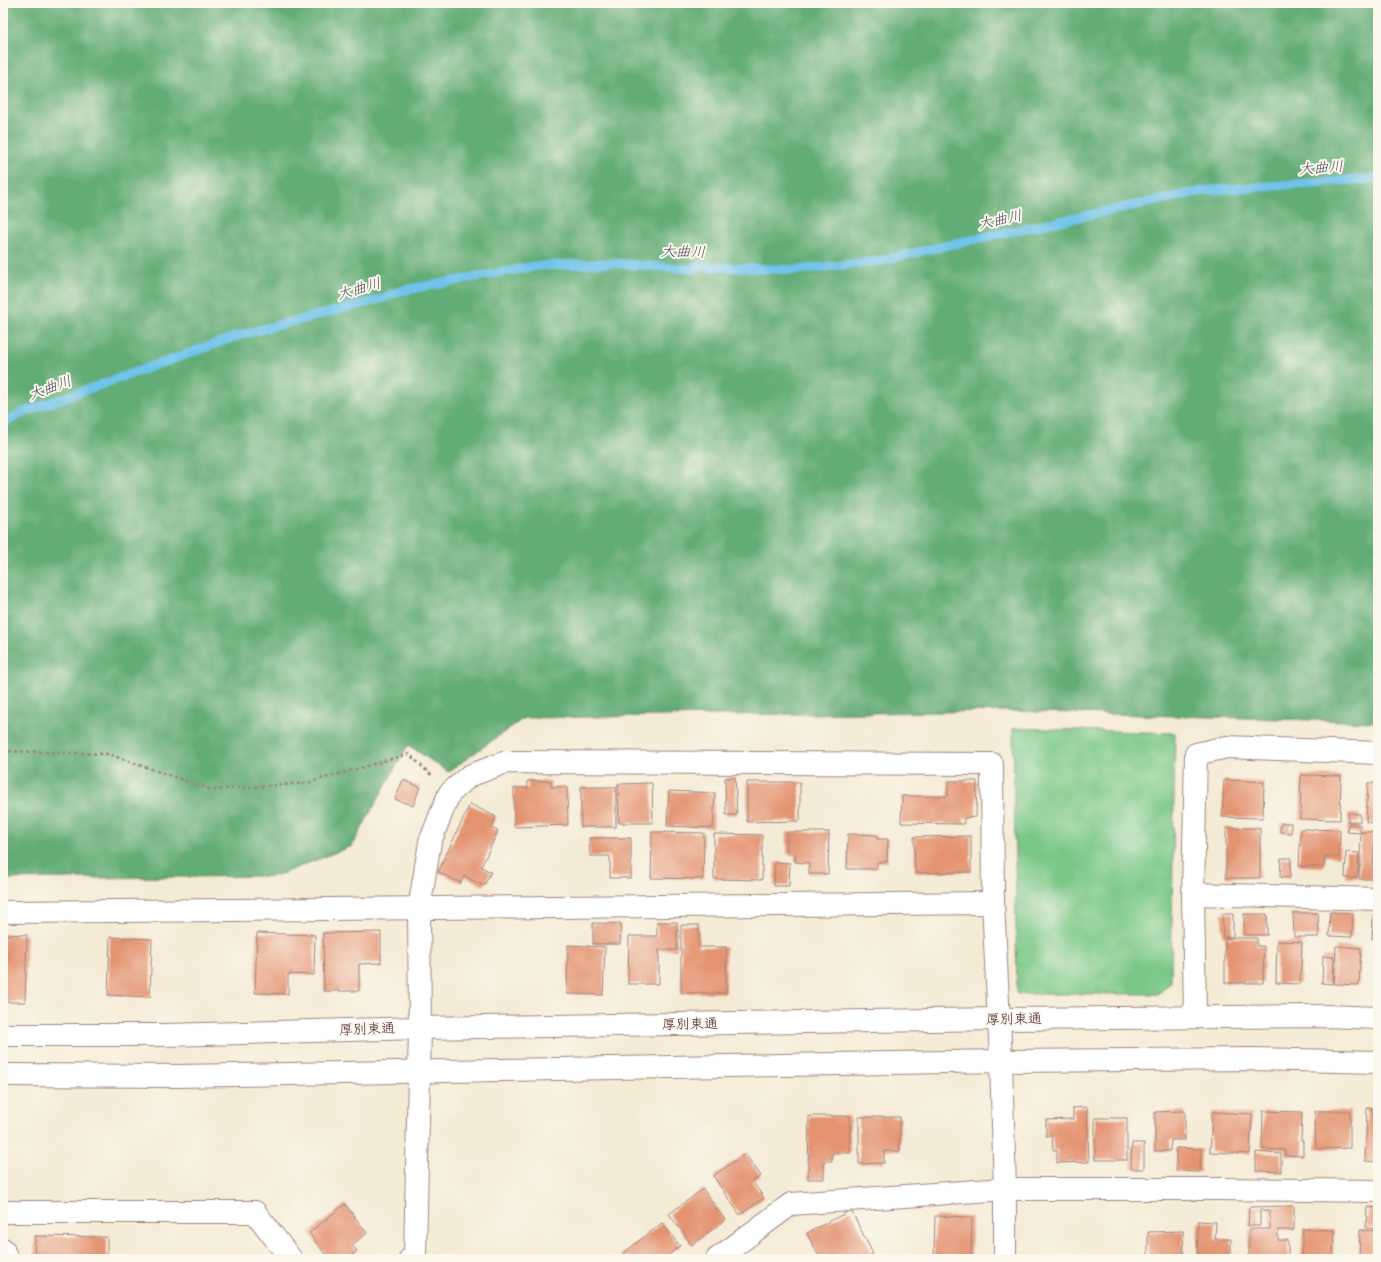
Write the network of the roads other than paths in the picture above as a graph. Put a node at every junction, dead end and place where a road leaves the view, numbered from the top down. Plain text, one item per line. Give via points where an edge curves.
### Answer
1 (1378, 753) edge
2 (1193, 894) junction
3 (1378, 899) edge
4 (993, 903) junction
5 (419, 909) junction
6 (3, 912) edge
7 (1195, 1017) junction
8 (1378, 1018) edge
9 (998, 1019) junction
10 (420, 1028) junction
11 (3, 1035) edge
12 (1001, 1061) junction
13 (1378, 1062) edge
14 (419, 1071) junction
15 (3, 1075) edge
16 (1005, 1189) junction
17 (1378, 1191) edge
18 (3, 1212) edge
19 (3, 1249) edge
20 (7, 1259) edge
21 (291, 1259) edge
22 (410, 1259) edge
23 (717, 1259) edge
24 (1005, 1259) edge

1 - 2 street via 1227,746 1196,754
2 - 3 street
2 - 7 street
4 - 5 street
4 - 5 street via 992,764 506,762 469,776 449,794 430,842
4 - 9 street
5 - 6 street
5 - 10 street
7 - 8 street, 厚別東通
7 - 9 street, 厚別東通
9 - 10 street, 厚別東通
9 - 12 street
10 - 11 street, 厚別東通 via 166,1035
10 - 14 street
12 - 13 street via 1251,1059
12 - 14 street
12 - 16 street
14 - 15 street via 179,1076
14 - 22 street via 415,1255
16 - 17 street via 1221,1188
16 - 23 street via 790,1204
16 - 24 street
18 - 21 street via 255,1212
19 - 20 street

